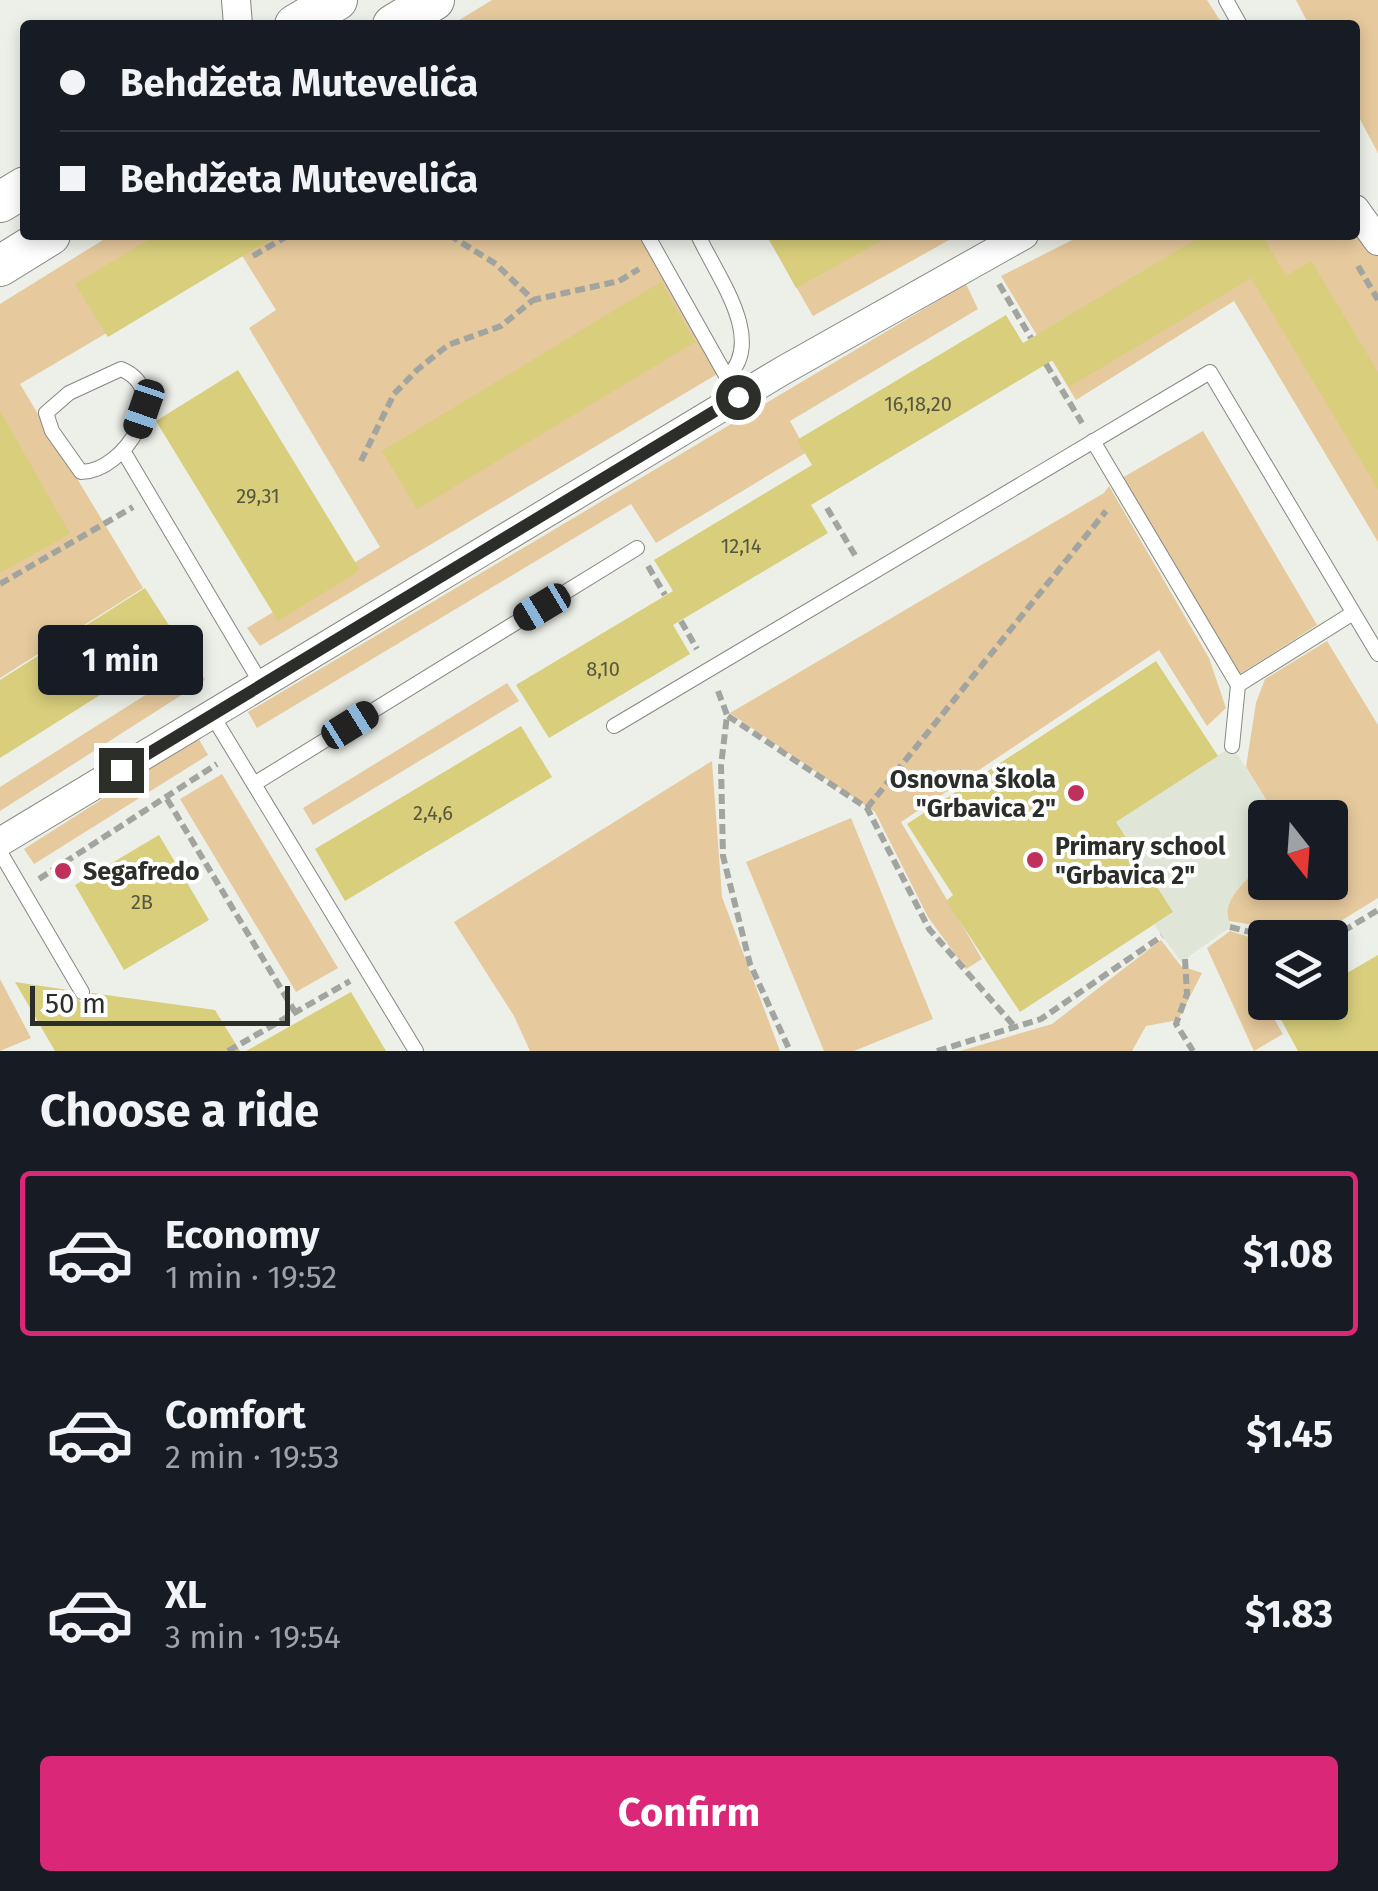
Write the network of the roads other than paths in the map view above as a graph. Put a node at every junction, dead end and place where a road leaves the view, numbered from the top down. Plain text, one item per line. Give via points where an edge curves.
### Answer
1 (337, 0) edge
2 (434, 0) edge
3 (303, 20) edge
4 (401, 20) edge
5 (1360, 216) edge
6 (42, 240) edge
7 (650, 240) edge
8 (700, 240) edge
9 (1014, 240) edge
10 (1378, 241) edge
11 (0, 266) edge
12 (732, 387) junction
13 (1093, 441) junction
14 (125, 454) junction
15 (637, 548) dead end
16 (1353, 613) junction
17 (1378, 654) edge
18 (262, 685) junction
19 (1238, 685) junction
20 (212, 714) junction
21 (614, 726) dead end
22 (1232, 746) dead end
23 (254, 784) junction
24 (0, 842) edge
25 (0, 852) edge
26 (82, 992) dead end
27 (416, 1051) edge

1 - 3 main road
2 - 4 main road
5 - 10 street
6 - 11 main road
7 - 12 lane
8 - 12 lane via 743,334
9 - 12 street
12 - 18 street
13 - 16 lane via 1210,372
13 - 19 lane
13 - 21 lane
14 - 14 lane via 81,472 46,413 103,374 130,372 144,409
14 - 18 lane
15 - 23 lane
16 - 17 lane
16 - 19 lane
18 - 20 street
19 - 22 lane
20 - 23 lane
20 - 24 street
23 - 27 lane
25 - 26 lane

